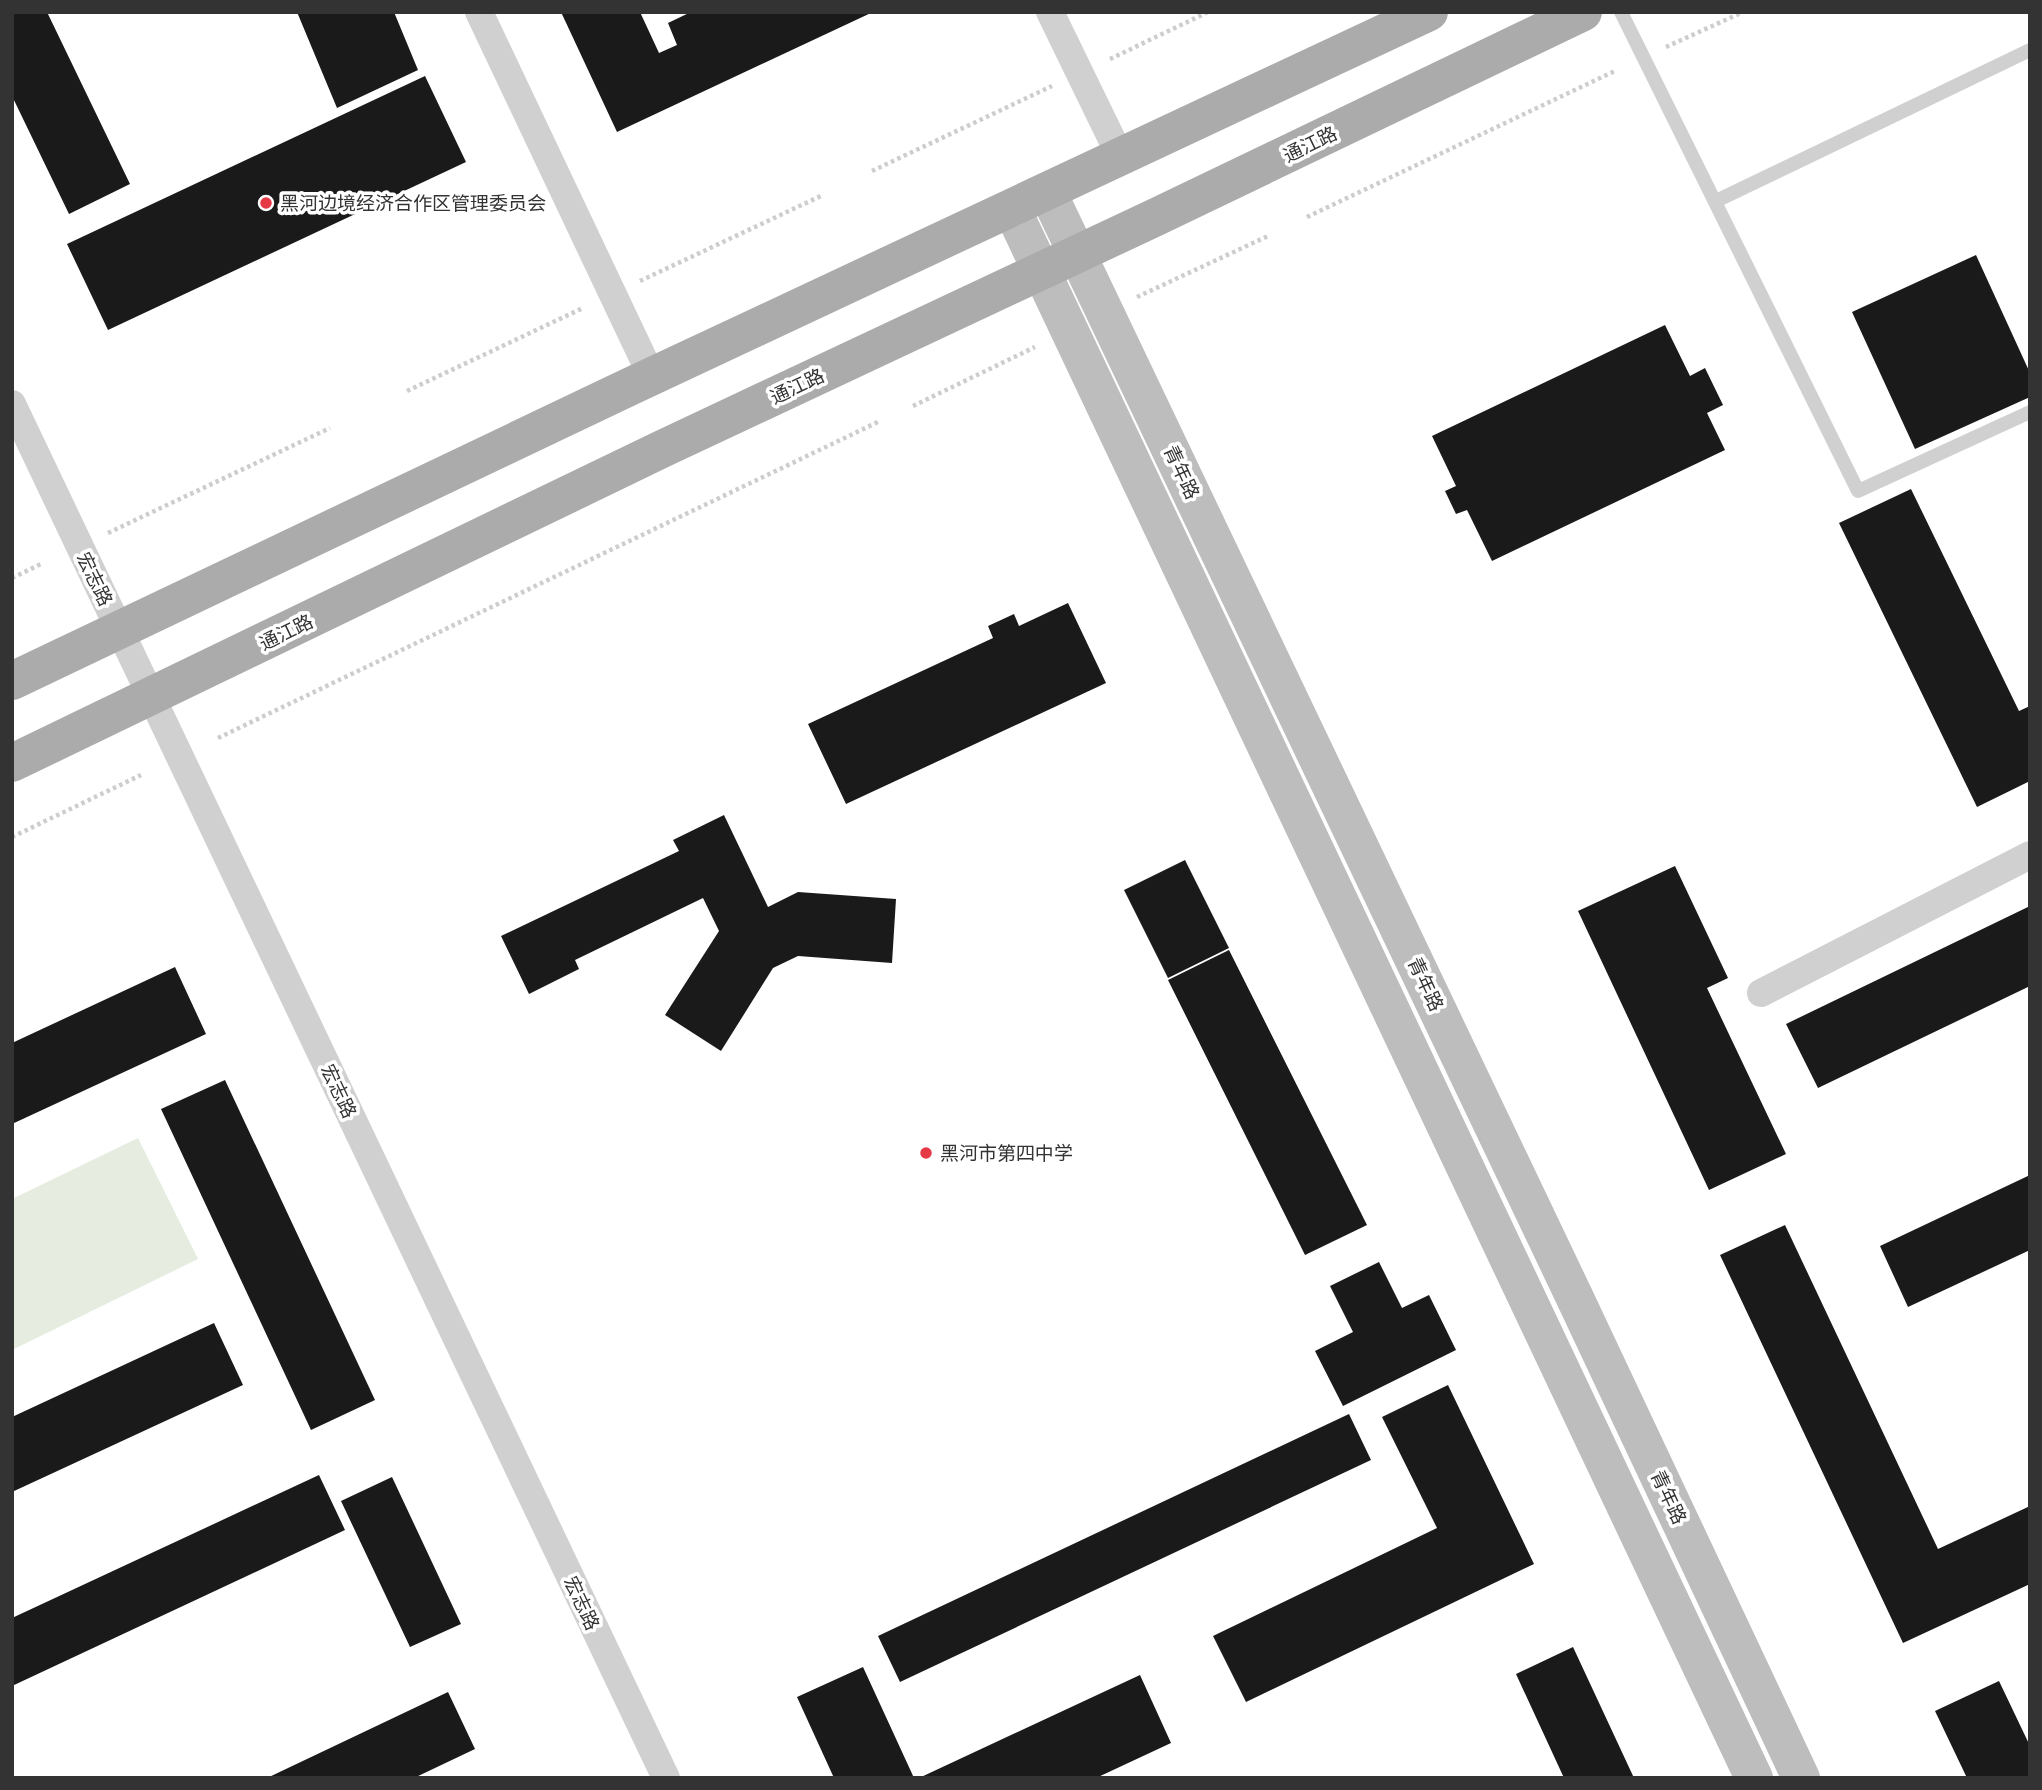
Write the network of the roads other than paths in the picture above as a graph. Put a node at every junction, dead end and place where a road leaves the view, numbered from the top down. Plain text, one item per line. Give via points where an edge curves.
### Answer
1 (479, 12) edge
2 (1051, 12) edge
3 (1429, 12) edge
4 (1583, 12) edge
5 (1620, 12) edge
6 (2030, 50) edge
7 (1121, 158) junction
8 (1048, 193) junction
9 (1716, 201) junction
10 (1012, 209) junction
11 (1078, 253) junction
12 (1041, 271) junction
13 (652, 377) junction
14 (12, 404) edge
15 (2030, 412) edge
16 (120, 630) junction
17 (12, 681) edge
18 (152, 697) junction
19 (12, 763) edge
20 (2030, 855) edge
21 (1761, 993) dead end
22 (666, 1778) edge
23 (1754, 1778) edge
24 (1801, 1778) edge

1 - 13 street
2 - 7 street
3 - 7 main road
4 - 11 main road, 通江路
5 - 9 lane
6 - 9 lane
7 - 8 main road
8 - 10 main road
8 - 11 street, 青年路
9 - 15 lane via 1858,491
10 - 12 street
10 - 13 main road
11 - 12 main road, 通江路
11 - 24 street, 青年路
12 - 18 main road, 通江路
12 - 23 street
13 - 16 main road
14 - 16 street, 宏志路
16 - 17 main road
16 - 18 street, 宏志路
18 - 19 main road, 通江路
18 - 22 street, 宏志路
20 - 21 street

